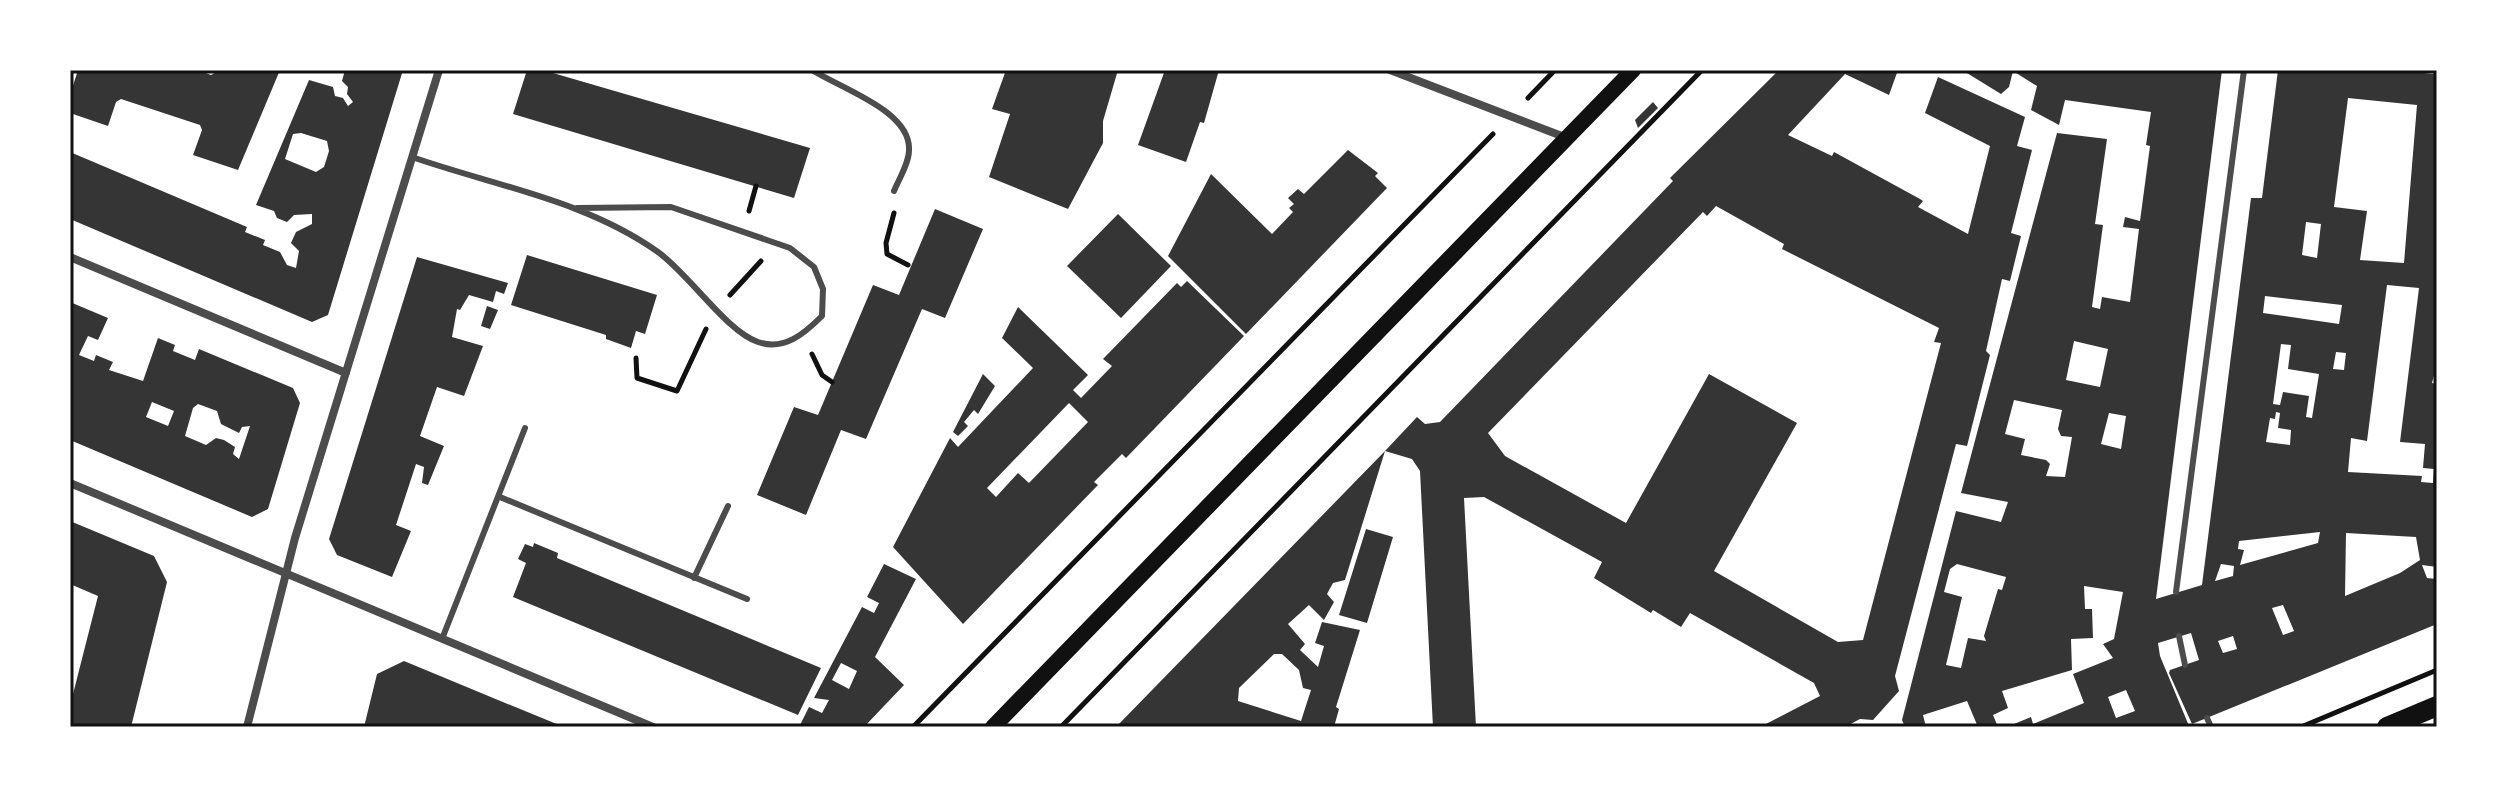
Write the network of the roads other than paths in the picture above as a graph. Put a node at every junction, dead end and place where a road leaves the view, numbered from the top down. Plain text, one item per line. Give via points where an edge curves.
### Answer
1 (439, 70) edge
2 (812, 70) edge
3 (1390, 70) edge
4 (1633, 70) edge
5 (2244, 70) edge
6 (1567, 138) junction
7 (412, 157) junction
8 (894, 191) dead end
9 (577, 208) junction
10 (70, 257) edge
11 (346, 373) junction
12 (525, 428) dead end
13 (70, 483) edge
14 (500, 497) junction
15 (728, 506) dead end
16 (285, 573) junction
17 (694, 578) junction
18 (2176, 592) dead end
19 (747, 599) dead end
20 (2179, 636) dead end
21 (442, 639) junction
22 (2185, 665) dead end
23 (2437, 706) edge
24 (2207, 718) dead end
25 (247, 727) edge
26 (653, 727) edge
27 (993, 727) edge
28 (2211, 727) edge
29 (2387, 727) edge

1 - 7 street
2 - 8 lane via 893,113 907,131 910,152
3 - 6 street
4 - 6 main road
5 - 18 lane
6 - 27 main road
7 - 9 lane
7 - 11 street
9 - 9 lane via 671,207 790,248 814,267 823,289 822,316 803,336 778,345 756,342 657,252
10 - 11 street
11 - 16 street
12 - 14 lane
13 - 16 street
14 - 17 lane
14 - 21 lane
15 - 17 lane
16 - 21 street
16 - 25 street
17 - 19 lane
20 - 22 lane
21 - 26 street
23 - 29 main road
24 - 28 lane

